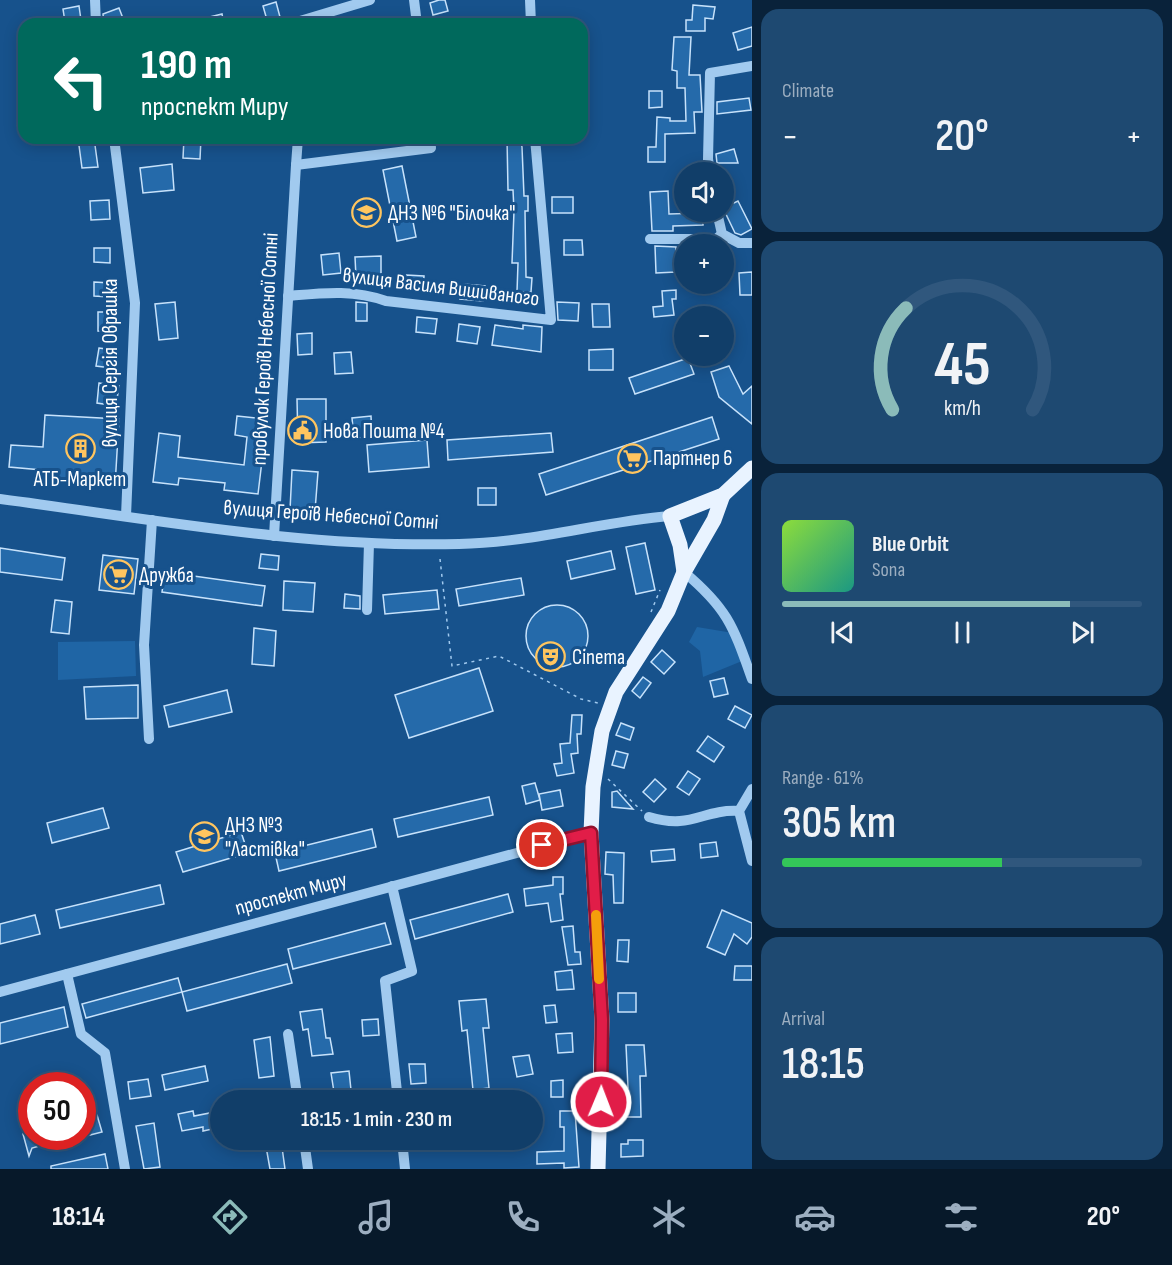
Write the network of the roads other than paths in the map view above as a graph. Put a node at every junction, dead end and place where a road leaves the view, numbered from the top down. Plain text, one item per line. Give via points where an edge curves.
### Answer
1 (95, 0) edge
2 (370, 0) edge
3 (414, 0) edge
4 (530, 0) edge
5 (96, 18) edge
6 (310, 18) edge
7 (416, 18) edge
8 (531, 18) edge
9 (752, 66) edge
10 (115, 144) edge
11 (298, 144) edge
12 (431, 144) edge
13 (536, 144) edge
14 (708, 162) edge
15 (296, 165) junction
16 (719, 222) edge
17 (722, 234) edge
18 (650, 239) dead end
19 (674, 239) edge
20 (734, 240) edge
21 (752, 243) edge
22 (288, 296) junction
23 (752, 468) edge
24 (723, 495) junction
25 (0, 499) edge
26 (126, 516) junction
27 (670, 516) junction
28 (152, 519) junction
29 (274, 536) junction
30 (369, 543) junction
31 (684, 572) junction
32 (367, 610) dead end
33 (752, 679) edge
34 (149, 740) dead end
35 (752, 789) edge
36 (739, 811) junction
37 (649, 817) dead end
38 (591, 833) junction
39 (752, 861) edge
40 (392, 886) junction
41 (67, 974) junction
42 (0, 992) edge
43 (288, 1034) dead end
44 (296, 1090) edge
45 (397, 1090) edge
46 (305, 1150) edge
47 (403, 1150) edge
48 (126, 1169) edge
49 (308, 1169) edge
50 (405, 1169) edge
51 (598, 1169) edge

1 - 5 street
2 - 6 street
3 - 7 street
4 - 8 street
9 - 14 street via 710,73
10 - 26 street, вулиця Сергія Оврашка via 135,303
11 - 15 street, провулок Героїв Небесної Сотні
12 - 15 street via 431,148
13 - 22 street, вулиця Василя Вишиваного via 551,320 386,301 369,294
15 - 22 street, провулок Героїв Небесної Сотні
16 - 17 street
18 - 19 street
20 - 21 street
22 - 29 street, провулок Героїв Небесної Сотні
23 - 24 main road, вулиця Героїв Небесної Сотні
24 - 27 main road, вулиця Героїв Небесної Сотні
24 - 31 main road via 714,520
25 - 26 street, вулиця Героїв Небесної Сотні
26 - 28 street, вулиця Героїв Небесної Сотні
27 - 30 street, вулиця Героїв Небесної Сотні via 513,541
27 - 31 main road
28 - 29 street, вулиця Героїв Небесної Сотні
28 - 34 street via 144,645
29 - 30 street, вулиця Героїв Небесної Сотні
30 - 32 street
31 - 33 street via 711,594 732,623
31 - 38 main road via 668,611 616,692 593,787
35 - 36 street
36 - 37 street via 728,810 682,823
36 - 39 street
38 - 40 street, проспект Миру
38 - 51 main road via 602,1020
40 - 41 street, проспект Миру
40 - 45 street via 412,971 385,981
41 - 42 street, проспект Миру
41 - 48 street via 81,1034 105,1053
43 - 44 street
46 - 49 street
47 - 50 street

